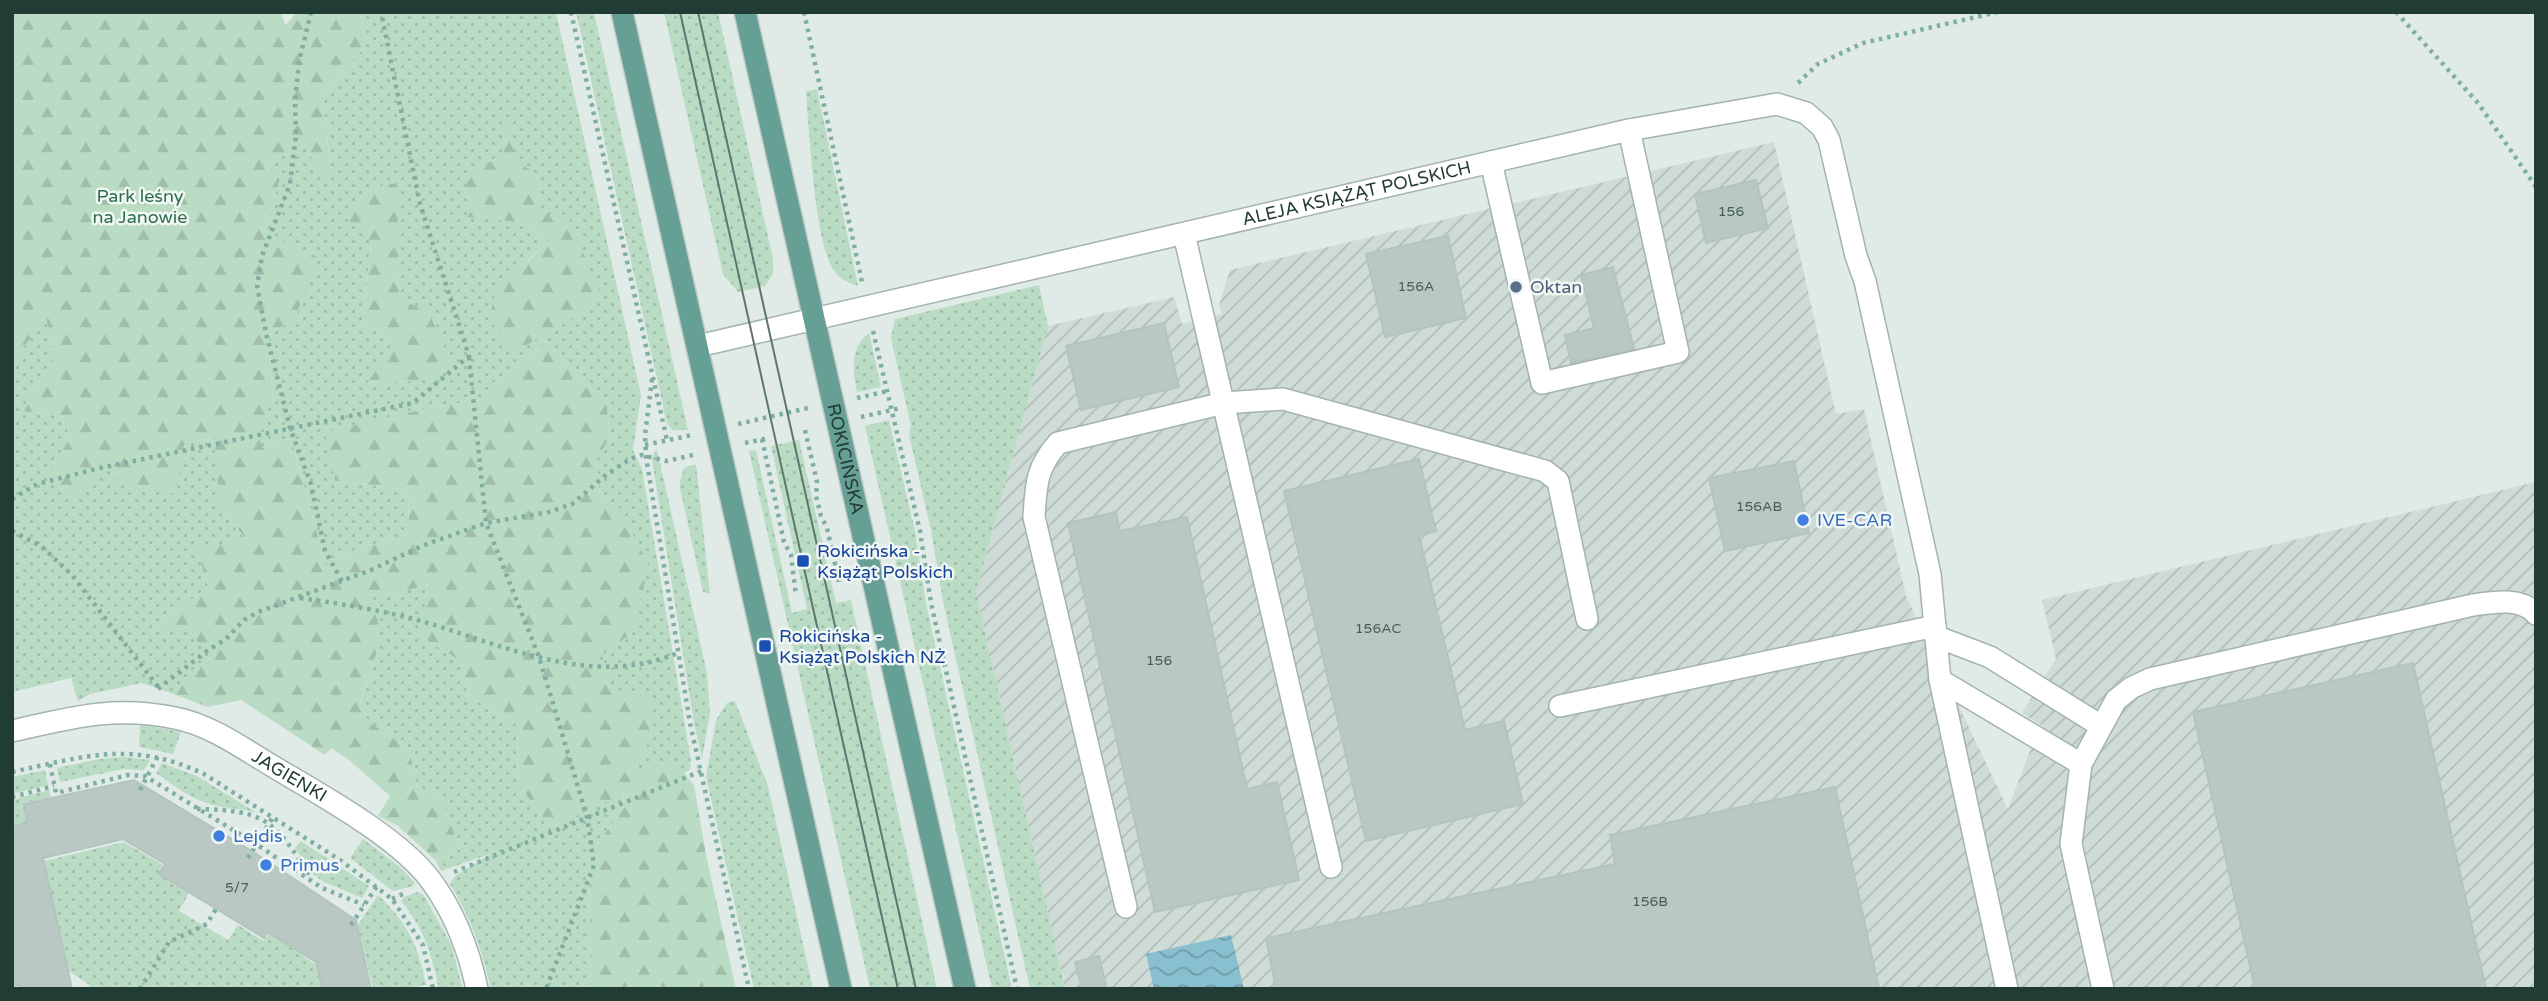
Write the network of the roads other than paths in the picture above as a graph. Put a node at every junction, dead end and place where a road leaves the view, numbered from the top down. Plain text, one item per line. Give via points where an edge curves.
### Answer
1 (622, 12) edge
2 (745, 12) edge
3 (1629, 130) junction
4 (1491, 162) junction
5 (1184, 234) junction
6 (814, 320) junction
7 (698, 346) junction
8 (1224, 403) junction
9 (2536, 614) edge
10 (1587, 619) dead end
11 (1935, 631) junction
12 (1940, 680) junction
13 (1560, 706) dead end
14 (2101, 726) junction
15 (12, 731) edge
16 (2081, 764) junction
17 (1331, 867) dead end
18 (1126, 907) dead end
19 (477, 989) edge
20 (841, 989) edge
21 (965, 989) edge
22 (2007, 989) edge
23 (2103, 989) edge

1 - 7 main road
2 - 6 main road, ROKICIŃSKA
3 - 4 street, ALEJA KSIĄŻĄT POLSKICH
3 - 4 street via 1678,352 1542,383
3 - 11 street, ALEJA KSIĄŻĄT POLSKICH via 1777,104 1806,113 1822,127 1865,281 1930,574
4 - 5 street, ALEJA KSIĄŻĄT POLSKICH
5 - 6 street, ALEJA KSIĄŻĄT POLSKICH
5 - 8 street
6 - 7 street, ALEJA KSIĄŻĄT POLSKICH
6 - 21 main road, ROKICIŃSKA
7 - 20 main road
8 - 10 street via 1283,399 1545,471 1558,481
8 - 17 street
8 - 18 street via 1058,443 1036,479 1034,517
9 - 14 street via 2531,608 2502,601 2473,605 2150,680 2116,700
11 - 12 street
11 - 13 street
11 - 14 street via 1990,657
12 - 16 street
12 - 22 street
14 - 16 street
15 - 19 street, JAGIENKI via 94,713 126,711 176,718 219,734 405,853 432,881 461,933
16 - 23 street via 2071,844

